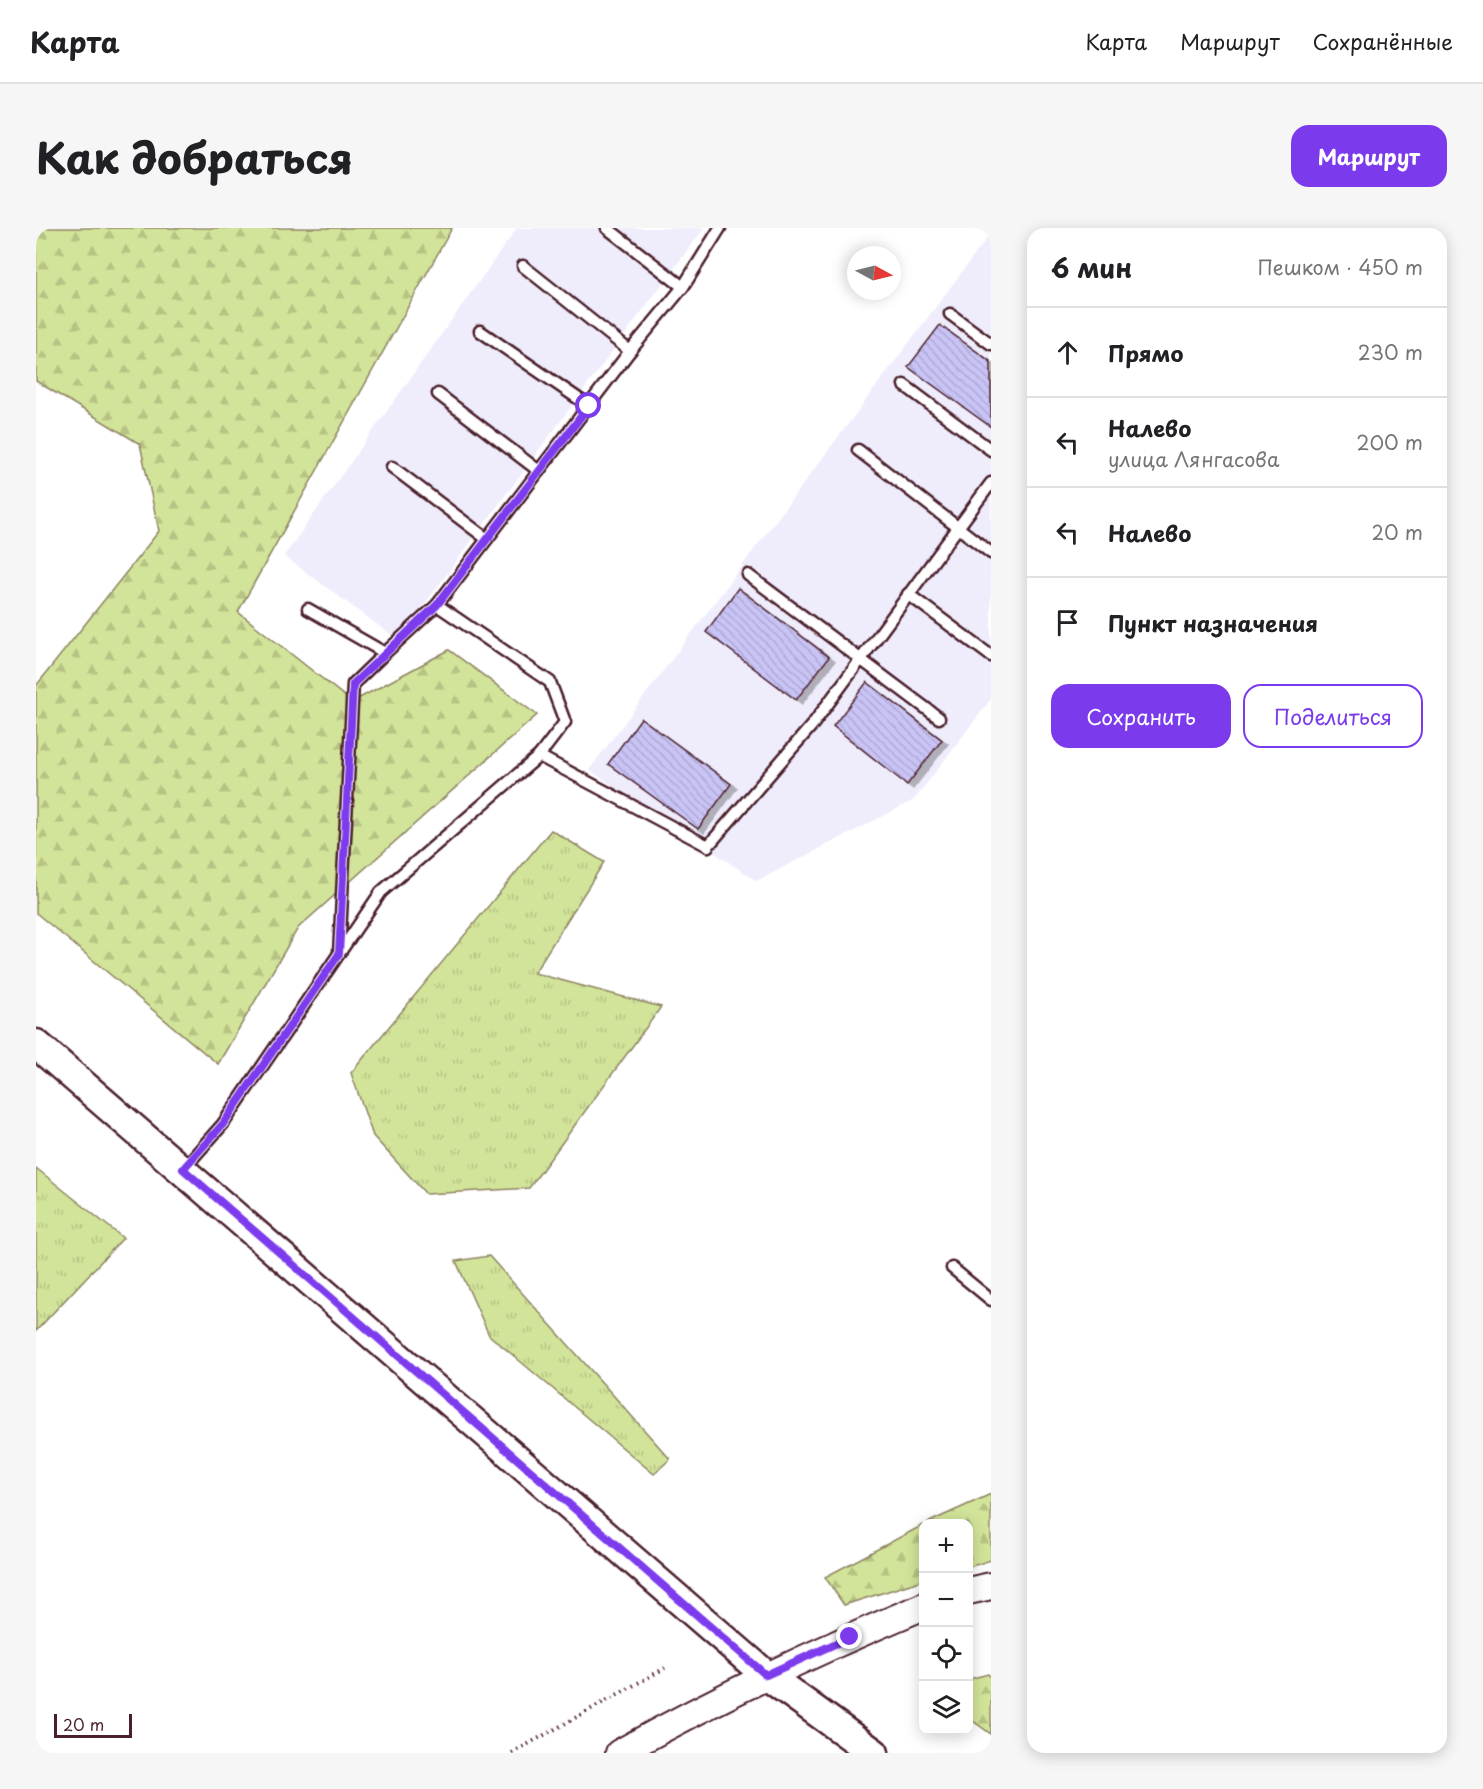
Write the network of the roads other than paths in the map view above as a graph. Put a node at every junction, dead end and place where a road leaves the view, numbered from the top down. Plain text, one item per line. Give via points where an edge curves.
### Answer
1 (607, 228) edge
2 (720, 228) edge
3 (523, 266) dead end
4 (683, 287) junction
5 (950, 314) dead end
6 (480, 331) dead end
7 (991, 344) edge
8 (630, 351) junction
9 (904, 385) dead end
10 (438, 394) dead end
11 (589, 406) junction
12 (858, 450) dead end
13 (991, 450) edge
14 (392, 466) dead end
15 (539, 471) junction
16 (991, 483) edge
17 (958, 529) junction
18 (487, 539) junction
19 (991, 553) edge
20 (748, 575) dead end
21 (908, 594) junction
22 (437, 605) junction
23 (308, 609) dead end
24 (385, 653) junction
25 (991, 656) edge
26 (861, 658) junction
27 (939, 718) dead end
28 (539, 756) junction
29 (339, 954) junction
30 (36, 1044) edge
31 (183, 1169) junction
32 (952, 1268) dead end
33 (991, 1300) edge
34 (991, 1586) edge
35 (973, 1590) edge
36 (919, 1608) edge
37 (766, 1675) junction
38 (619, 1753) edge
39 (874, 1753) edge

1 - 4 lane
2 - 4 lane
3 - 8 lane
4 - 8 lane
5 - 7 lane
6 - 11 lane
8 - 11 lane
9 - 13 lane
10 - 15 lane
11 - 15 lane
12 - 17 lane
14 - 18 lane
15 - 18 lane
16 - 17 lane
17 - 19 lane
17 - 21 lane
18 - 22 lane
20 - 26 lane
21 - 25 lane
21 - 26 lane
22 - 24 lane
22 - 28 lane via 550,682 565,722
23 - 24 lane
24 - 29 lane via 353,684
26 - 27 lane
26 - 28 lane via 813,724 708,846
28 - 29 lane via 381,892
29 - 31 lane via 223,1124
30 - 31 main road
31 - 37 main road
32 - 33 lane
34 - 35 street
36 - 37 street
37 - 38 street
37 - 39 main road

